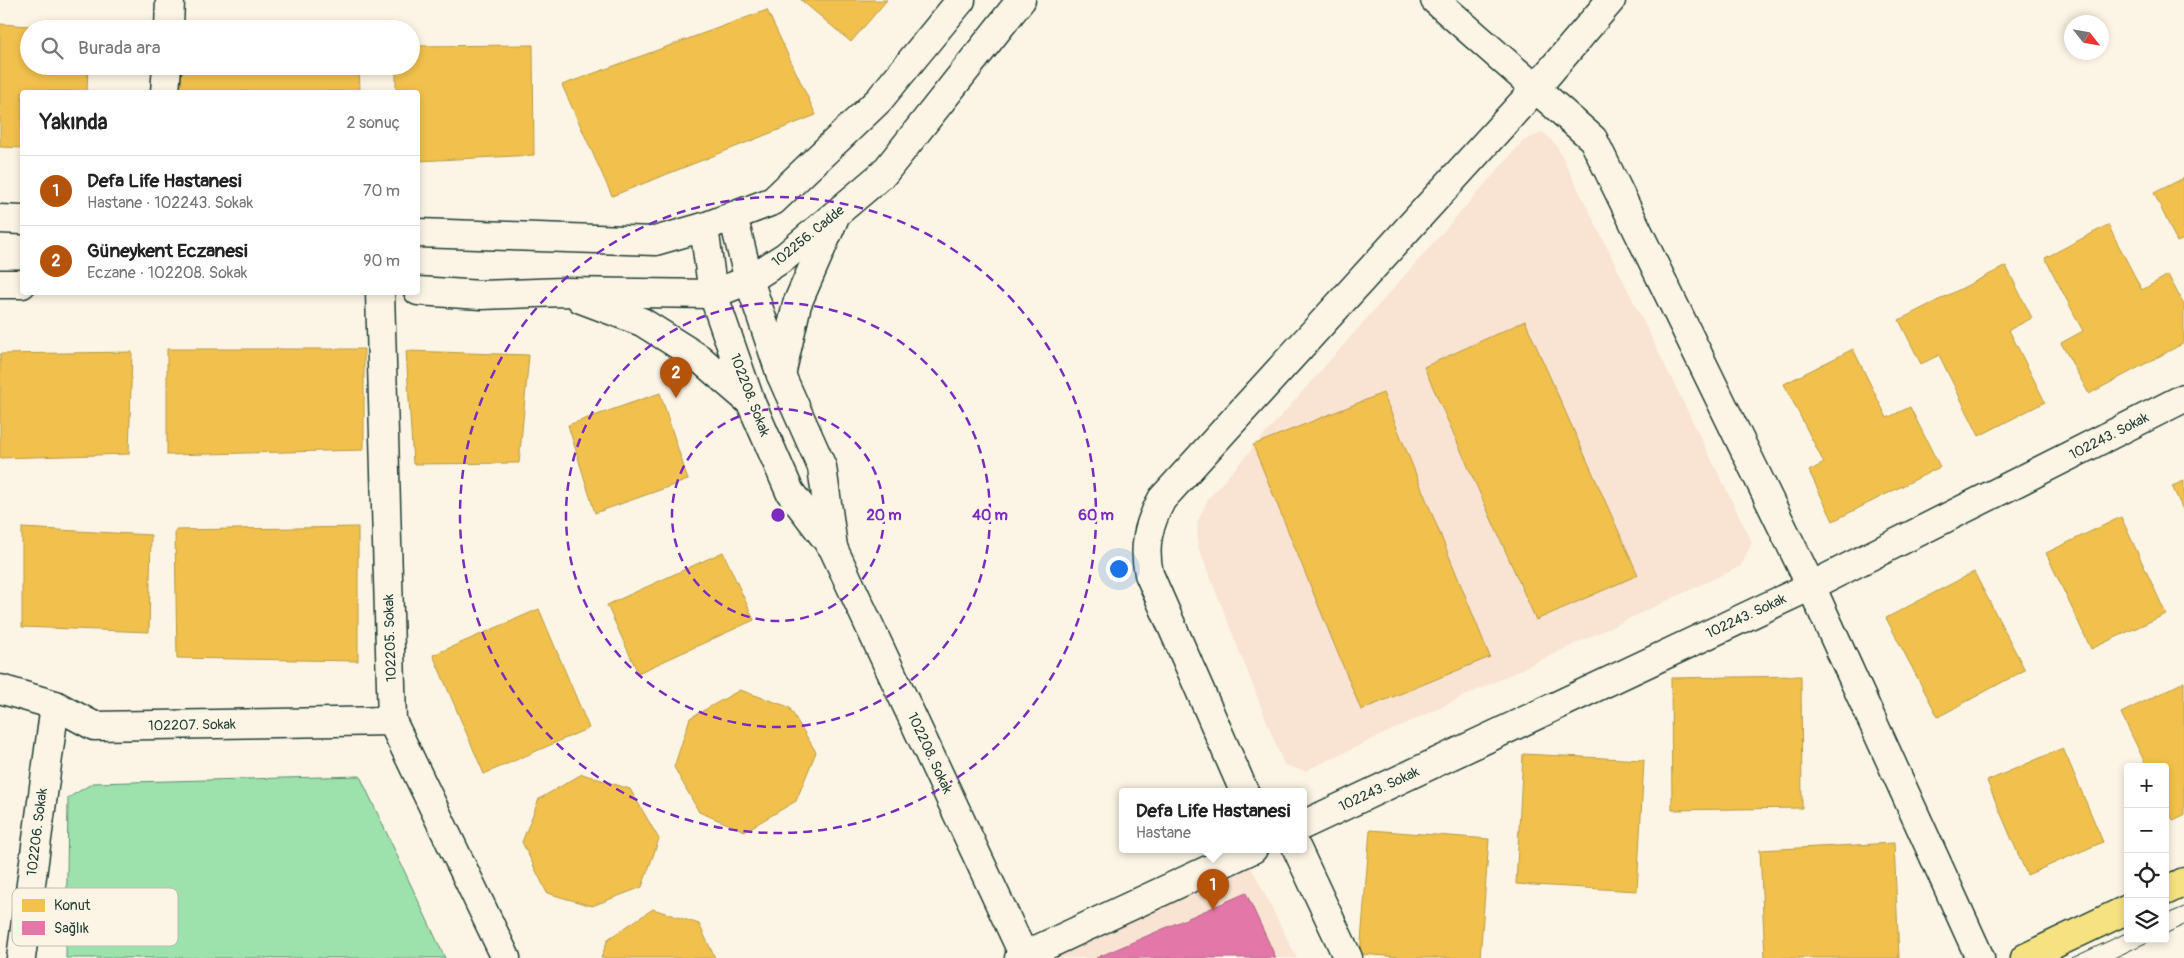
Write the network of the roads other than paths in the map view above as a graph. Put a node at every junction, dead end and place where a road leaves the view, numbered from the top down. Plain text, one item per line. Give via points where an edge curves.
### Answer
1 (170, 0) edge
2 (961, 0) edge
3 (1021, 0) edge
4 (1434, 0) edge
5 (1611, 0) edge
6 (169, 20) edge
7 (166, 75) edge
8 (1536, 88) junction
9 (165, 90) edge
10 (837, 213) junction
11 (733, 216) junction
12 (0, 219) edge
13 (20, 220) edge
14 (704, 227) junction
15 (420, 233) edge
16 (749, 280) junction
17 (0, 284) edge
18 (20, 284) edge
19 (420, 291) edge
20 (563, 292) junction
21 (713, 294) junction
22 (380, 295) edge
23 (781, 376) junction
24 (2184, 398) edge
25 (751, 403) junction
26 (834, 548) junction
27 (1811, 586) junction
28 (0, 689) edge
29 (55, 705) junction
30 (392, 721) junction
31 (1243, 788) edge
32 (1307, 823) edge
33 (1244, 853) edge
34 (1299, 853) edge
35 (2184, 882) edge
36 (30, 888) edge
37 (2169, 889) edge
38 (2124, 911) edge
39 (1023, 957) edge
40 (506, 958) edge
41 (1348, 958) edge
42 (1980, 958) edge
43 (2025, 958) edge

1 - 6 street
2 - 11 street via 879,100 773,201
3 - 10 street, 102256. Cadde via 884,173
4 - 8 street
5 - 8 street
7 - 9 street
8 - 27 street via 1594,139
8 - 31 street via 1162,500 1154,515 1146,545 1148,574
10 - 16 street, 102256. Cadde via 786,256
10 - 23 street via 797,304
11 - 14 street
11 - 16 street, 102208. Sokak
12 - 13 street
14 - 15 street via 655,241
14 - 21 street, 102208. Sokak
16 - 21 street, 102256. Cadde
16 - 23 street, 102208. Sokak
17 - 18 street
19 - 20 street, 102256. Cadde via 481,295
20 - 21 street, 102256. Cadde
20 - 25 street via 642,322 699,358
21 - 25 street, 102208. Sokak
22 - 30 street, 102205. Sokak
23 - 26 street, 102208. Sokak via 822,467
24 - 27 street, 102243. Sokak
25 - 26 street, 102208. Sokak via 790,492
26 - 39 street, 102208. Sokak
27 - 32 street, 102243. Sokak
27 - 42 street
28 - 29 street, 102207. Sokak
29 - 30 street, 102207. Sokak via 94,726
29 - 36 street, 102206. Sokak
30 - 40 street, 102205. Sokak
33 - 39 street
34 - 41 street
35 - 37 main road
38 - 43 main road

